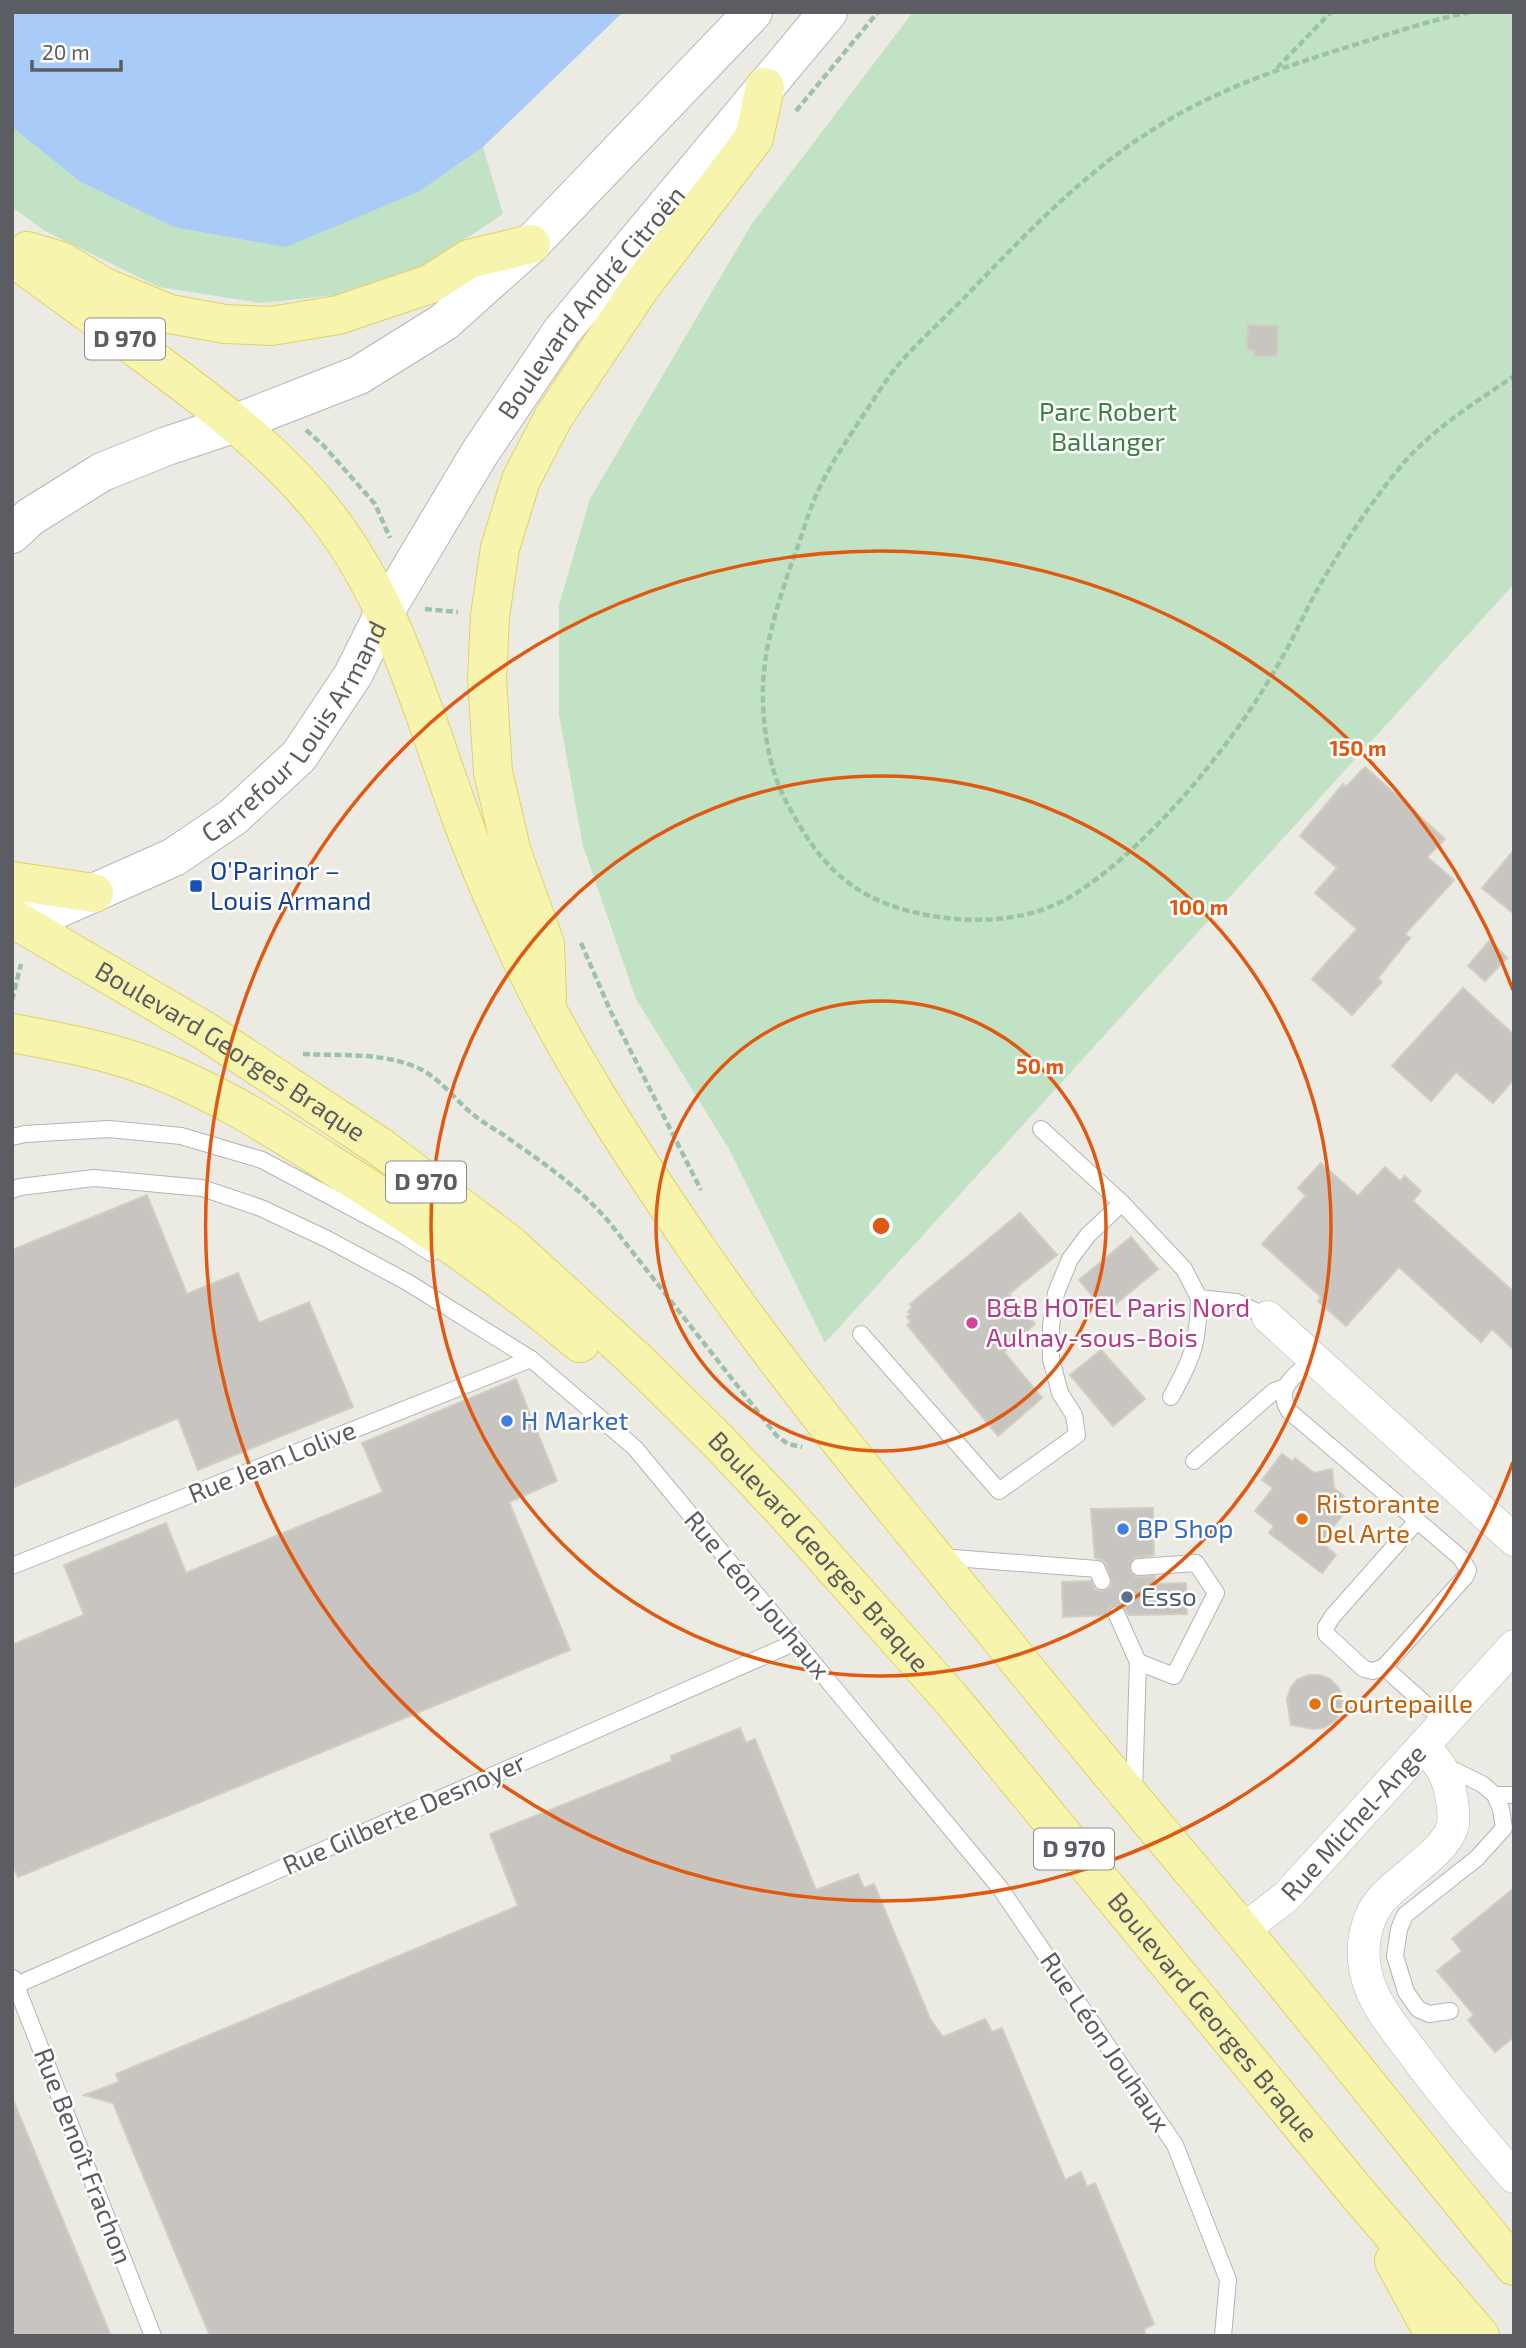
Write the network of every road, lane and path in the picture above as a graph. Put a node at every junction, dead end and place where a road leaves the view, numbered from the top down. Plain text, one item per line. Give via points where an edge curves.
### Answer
1 (753, 12) edge
2 (828, 12) edge
3 (878, 12) edge
4 (1331, 12) edge
5 (1470, 12) edge
6 (1277, 68) junction
7 (765, 87) junction
8 (791, 117) dead end
9 (531, 244) junction
10 (12, 247) edge
11 (12, 257) edge
12 (1514, 376) edge
13 (279, 406) junction
14 (236, 424) junction
15 (12, 534) edge
16 (406, 576) junction
17 (384, 613) junction
18 (12, 881) edge
19 (94, 893) junction
20 (14, 921) edge
21 (581, 942) dead end
22 (21, 964) dead end
23 (12, 1001) edge
24 (547, 1011) junction
25 (12, 1033) edge
26 (294, 1053) dead end
27 (1041, 1129) dead end
28 (12, 1137) edge
29 (12, 1190) edge
30 (708, 1202) dead end
31 (1122, 1203) junction
32 (450, 1265) dead end
33 (473, 1280) dead end
34 (1199, 1298) junction
35 (538, 1308) junction
36 (1268, 1317) joint
37 (861, 1334) dead end
38 (531, 1359) junction
39 (1312, 1359) junction
40 (1285, 1387) junction
41 (1171, 1397) dead end
42 (834, 1434) junction
43 (1194, 1461) dead end
44 (782, 1510) junction
45 (1417, 1521) junction
46 (1514, 1540) edge
47 (934, 1557) junction
48 (12, 1566) edge
49 (1139, 1567) dead end
50 (1104, 1573) dead end
51 (1117, 1615) dead end
52 (796, 1642) junction
53 (1514, 1646) edge
54 (1138, 1662) junction
55 (1384, 1667) junction
56 (1445, 1722) junction
57 (1432, 1755) junction
58 (1495, 1795) junction
59 (1514, 1795) edge
60 (1133, 1803) junction
61 (1242, 1931) junction
62 (14, 1982) edge
63 (1450, 2011) dead end
64 (1514, 2177) edge
65 (1357, 2194) junction
66 (1514, 2266) edge
67 (153, 2336) edge
68 (1223, 2336) edge
69 (1435, 2336) edge
70 (1480, 2336) edge

1 - 9 main road
2 - 7 main road, Boulevard André Citroën
3 - 8 path
4 - 6 path
5 - 6 path
6 - 12 path via 1189,106 1075,187 895,369 838,454 815,498 780,597 762,698 768,751 780,791 825,864 861,893 937,918 1003,918 1066,900 1142,838 1226,745 1274,672 1362,517 1406,459
7 - 16 main road, Boulevard André Citroën via 562,331 479,454
7 - 24 main road via 754,138 640,288 553,418 521,480 500,548 487,680 494,772 512,853 545,944
9 - 10 main road via 469,259 430,284 338,315 271,326 170,314 104,287 61,261
9 - 13 main road via 444,322 359,375
11 - 14 main road, D 970
13 - 14 main road
13 - 16 path via 323,445 375,504
14 - 15 main road via 102,472 30,517
14 - 17 main road, Carrefour Louis Armand via 282,464 329,518
16 - 17 main road, Boulevard André Citroën
17 - 19 main road, Carrefour Louis Armand via 353,675 299,756 233,817 174,857
17 - 24 main road, D 970 via 416,686 461,818
18 - 19 main road
19 - 20 main road, Carrefour Louis Armand
20 - 44 main road, Boulevard Georges Braque / D 970 via 205,1031 379,1146 508,1243 636,1360
21 - 30 path
22 - 23 path
24 - 42 main road, D 970 via 598,1100 701,1255
25 - 35 main road via 137,1062 206,1091 414,1217
26 - 42 path via 371,1057 421,1069 470,1112 590,1200 776,1435 788,1444 812,1447
27 - 31 lane
28 - 32 lane via 109,1129 181,1136 262,1160
29 - 38 lane, Rue Léon Jouhaux via 94,1178 202,1188 261,1208 327,1239
31 - 34 lane via 1184,1269
31 - 37 lane via 1070,1258 1056,1293 1051,1359 1077,1435 999,1491
33 - 35 lane
34 - 36 lane via 1236,1302
34 - 41 lane via 1191,1359
35 - 44 main road via 623,1381 725,1482
36 - 39 street
38 - 48 lane, Rue Jean Lolive
38 - 52 lane, Rue Léon Jouhaux via 635,1448
39 - 40 lane
39 - 46 street
40 - 43 lane via 1274,1391
40 - 45 lane via 1283,1401 1289,1411
42 - 47 main road, D 970
44 - 65 main road, Boulevard Georges Braque / D 970 via 952,1700
45 - 55 lane via 1461,1558 1468,1570
45 - 55 lane via 1326,1627 1326,1634 1364,1670
47 - 50 lane
47 - 60 main road, D 970
49 - 54 lane via 1196,1563 1216,1593 1174,1676
51 - 54 lane
52 - 62 lane, Rue Gilberte Desnoyer
52 - 68 lane, Rue Léon Jouhaux via 1000,1888 1175,2145 1228,2280
53 - 56 street, Rue Michel-Ange
54 - 60 lane
55 - 56 lane
56 - 57 street, Rue Michel-Ange
57 - 58 lane
57 - 61 street, Rue Michel-Ange via 1287,1896
57 - 64 street via 1450,1785 1452,1827 1445,1841 1378,1904 1364,1938 1367,1982 1378,2006 1451,2105
58 - 59 lane
58 - 63 lane via 1504,1828 1477,1858 1405,1915 1399,1929 1395,1956 1406,1992 1418,2009 1429,2014
60 - 61 main road, D 970
61 - 66 main road, D 970
62 - 67 lane, Rue Benoît Frachon
65 - 69 main road
65 - 70 main road, Boulevard Georges Braque / D 970

